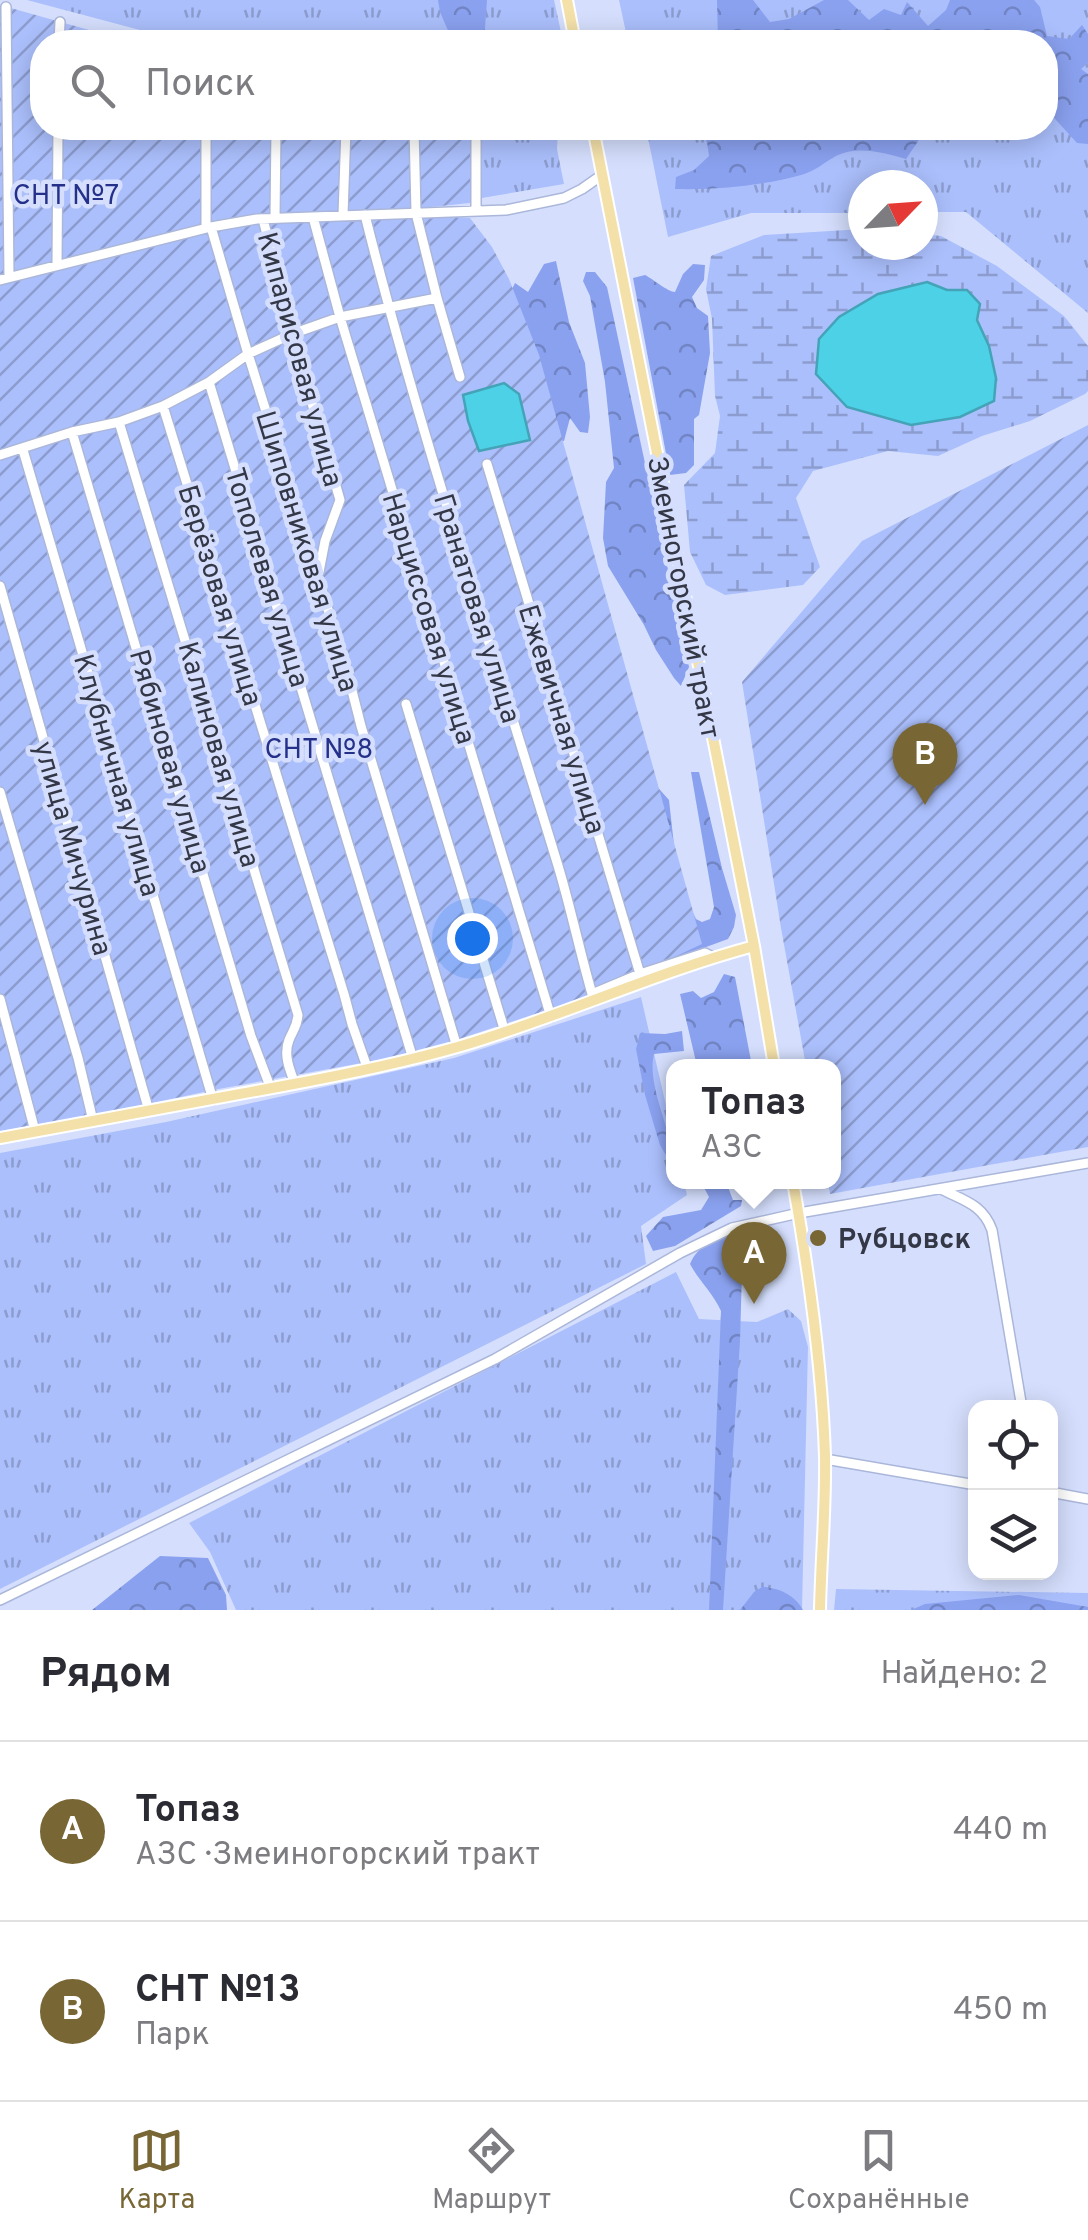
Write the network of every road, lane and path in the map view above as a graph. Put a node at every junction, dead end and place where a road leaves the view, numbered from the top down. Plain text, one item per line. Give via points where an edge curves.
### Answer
1 (567, 0) edge
2 (6, 7) dead end
3 (60, 22) dead end
4 (60, 30) edge
5 (573, 30) edge
6 (58, 140) edge
7 (206, 140) edge
8 (276, 140) edge
9 (346, 140) edge
10 (414, 140) edge
11 (595, 140) edge
12 (476, 141) dead end
13 (602, 175) junction
14 (476, 212) junction
15 (416, 213) junction
16 (365, 214) junction
17 (344, 216) junction
18 (312, 217) junction
19 (263, 218) junction
20 (275, 218) junction
21 (209, 228) junction
22 (57, 264) junction
23 (4, 279) edge
24 (437, 298) junction
25 (388, 308) junction
26 (340, 317) junction
27 (292, 334) junction
28 (248, 354) junction
29 (460, 376) dead end
30 (209, 382) junction
31 (163, 406) junction
32 (119, 422) junction
33 (72, 432) junction
34 (22, 450) junction
35 (0, 455) edge
36 (487, 464) dead end
37 (318, 575) junction
38 (0, 586) edge
39 (406, 704) dead end
40 (0, 792) edge
41 (754, 946) junction
42 (713, 957) junction
43 (640, 974) junction
44 (593, 997) junction
45 (0, 998) edge
46 (551, 1018) junction
47 (505, 1032) junction
48 (457, 1047) junction
49 (413, 1059) junction
50 (773, 1059) edge
51 (368, 1070) junction
52 (295, 1084) junction
53 (271, 1089) junction
54 (213, 1100) junction
55 (149, 1110) junction
56 (93, 1120) junction
57 (35, 1131) junction
58 (0, 1138) edge
59 (1088, 1163) edge
60 (795, 1189) edge
61 (940, 1189) junction
62 (799, 1213) junction
63 (1021, 1400) edge
64 (825, 1459) junction
65 (968, 1484) edge
66 (1058, 1493) edge
67 (1088, 1499) edge
68 (0, 1600) edge
69 (820, 1610) edge

1 - 5 main road
2 - 23 street
3 - 4 street
6 - 22 street
7 - 21 street, Шиповниковая улица
8 - 20 street
9 - 17 street
10 - 15 street
11 - 13 main road, Змеиногорский тракт
12 - 14 street
13 - 14 street via 564,198
13 - 41 main road, Змеиногорский тракт
14 - 15 street
15 - 16 street
15 - 24 street
16 - 17 street
16 - 25 street, Гранатовая улица
17 - 18 street
18 - 20 street
18 - 26 street, Нарциссовая улица
19 - 20 street
19 - 21 street
19 - 27 street, Кипарисовая улица
21 - 22 street
21 - 28 street, Шиповниковая улица
22 - 23 street
24 - 25 street
24 - 29 street
25 - 26 street
25 - 44 street, Гранатовая улица
26 - 27 street
26 - 46 street, Нарциссовая улица
27 - 28 street
27 - 37 street, Кипарисовая улица via 340,500
28 - 30 street
28 - 37 street, Шиповниковая улица
30 - 31 street
30 - 49 street, Тополевая улица
31 - 32 street
31 - 51 street, Берёзовая улица
32 - 33 street
32 - 52 street, Калиновая улица via 298,1015 287,1061
33 - 34 street
33 - 53 street, Рябиновая улица
34 - 35 street
34 - 54 street, Клубничная улица
36 - 43 street, Ежевичная улица
37 - 48 street, Шиповниковая улица
38 - 55 street, улица Мичурина
39 - 47 street
40 - 56 street
41 - 42 main road
41 - 50 main road, Змеиногорский тракт
42 - 43 street via 705,953
42 - 44 main road
43 - 44 street
44 - 46 main road
45 - 57 street
46 - 47 main road
47 - 48 main road
48 - 49 main road
49 - 51 main road
51 - 52 main road
52 - 53 main road
53 - 54 main road
54 - 55 main road
55 - 56 main road
56 - 57 main road
57 - 58 main road
59 - 61 street
60 - 62 main road
61 - 62 street
61 - 63 street via 988,1216
62 - 64 main road
62 - 68 street via 696,1244 495,1359
64 - 65 street
64 - 69 main road
66 - 67 street

